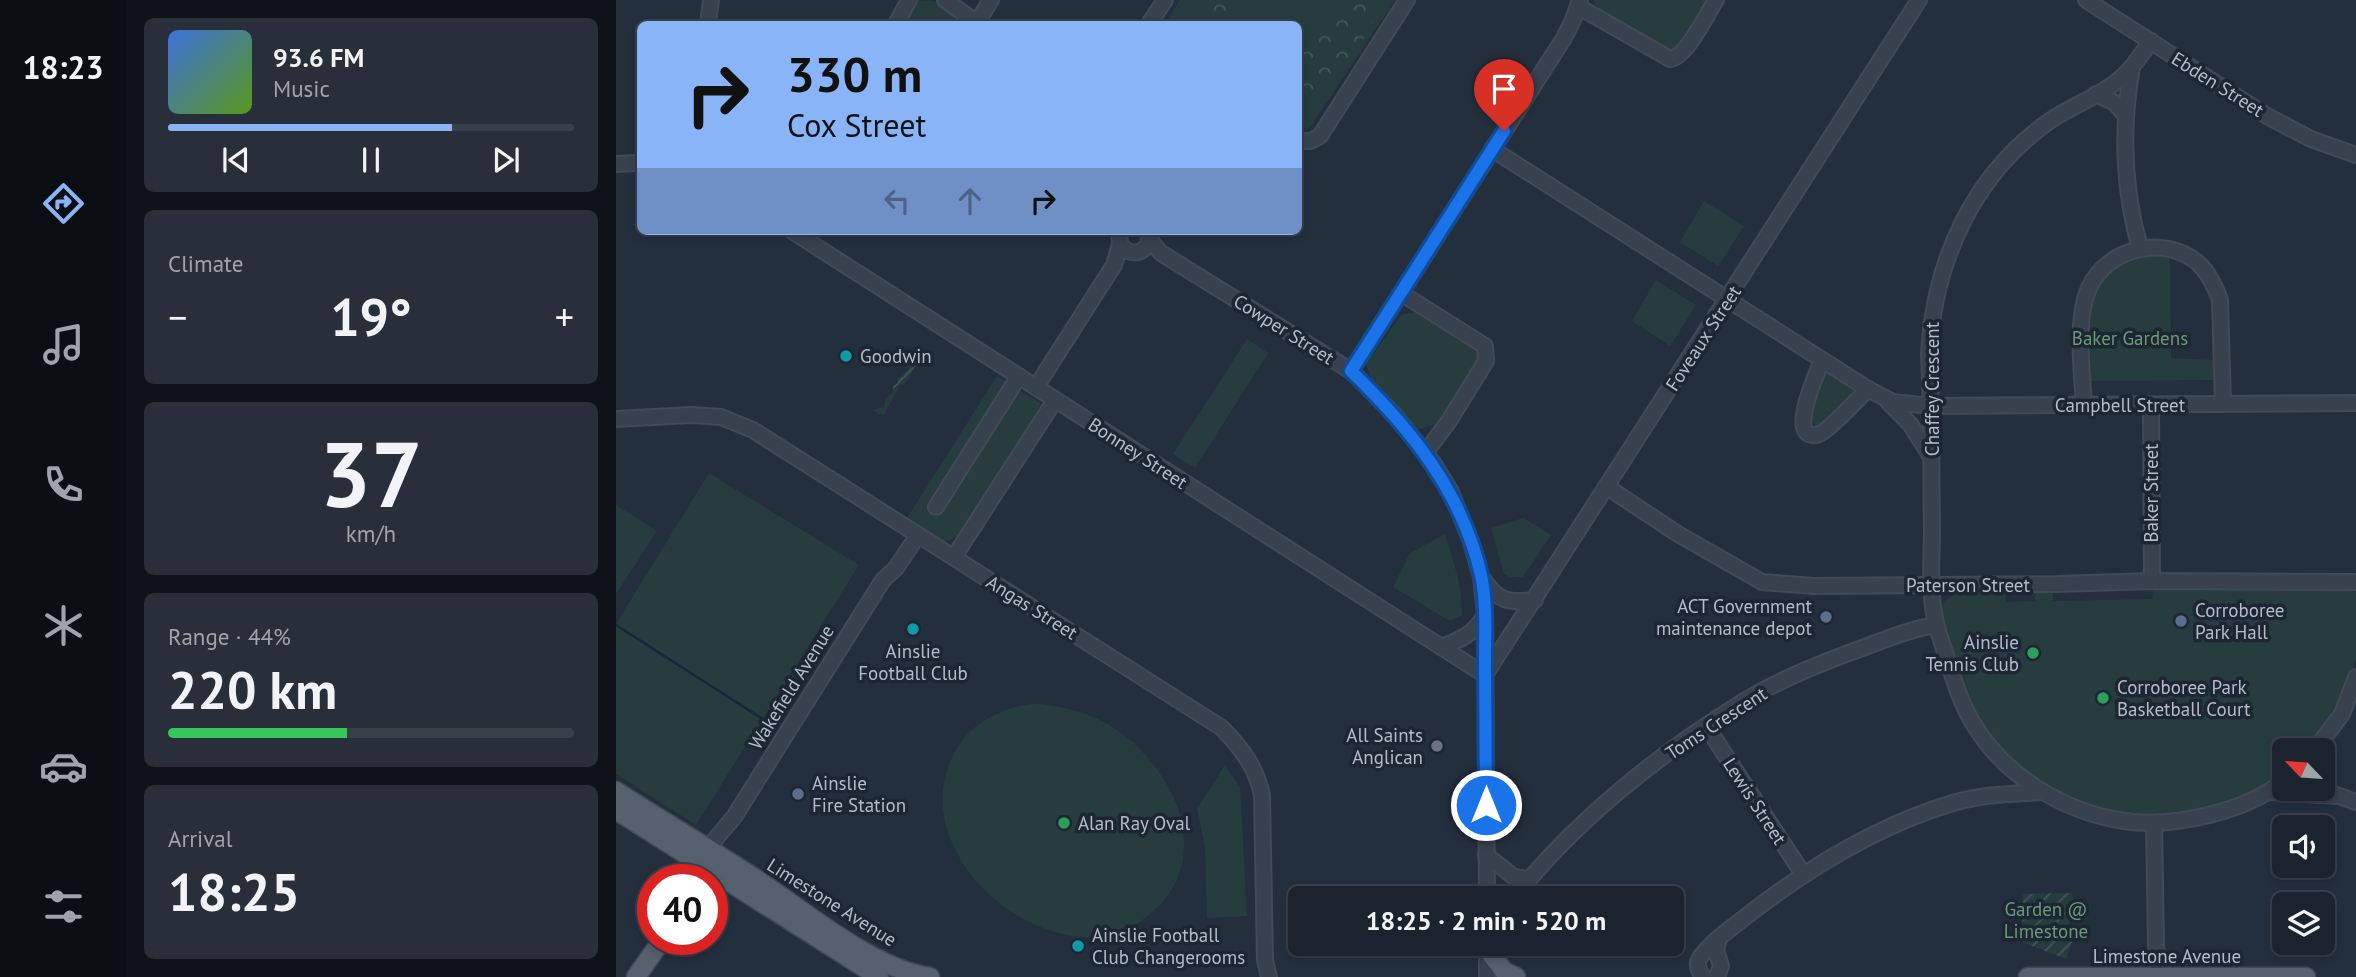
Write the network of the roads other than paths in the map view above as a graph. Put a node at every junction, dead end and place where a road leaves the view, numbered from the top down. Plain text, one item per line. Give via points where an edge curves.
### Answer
1 (711, 0) edge
2 (909, 0) edge
3 (945, 0) edge
4 (991, 0) edge
5 (1165, 0) edge
6 (1407, 0) edge
7 (1716, 0) edge
8 (1919, 0) edge
9 (2086, 0) edge
10 (1580, 3) edge
11 (708, 21) edge
12 (898, 21) edge
13 (973, 21) edge
14 (979, 21) edge
15 (1151, 21) edge
16 (2151, 41) junction
17 (2132, 67) junction
18 (2096, 94) junction
19 (2125, 115) junction
20 (1302, 141) edge
21 (1492, 149) junction
22 (2356, 155) edge
23 (637, 163) edge
24 (616, 164) edge
25 (798, 235) edge
26 (1131, 240) edge
27 (2140, 248) junction
28 (1401, 293) junction
29 (1728, 299) junction
30 (1822, 360) junction
31 (1351, 371) junction
32 (1019, 376) junction
33 (1036, 387) junction
34 (1868, 389) junction
35 (1885, 398) junction
36 (1055, 400) junction
37 (2356, 403) edge
38 (2223, 404) junction
39 (2084, 405) junction
40 (2151, 405) junction
41 (1931, 406) junction
42 (616, 419) edge
43 (1425, 453) junction
44 (1931, 457) junction
45 (1607, 487) junction
46 (936, 507) dead end
47 (914, 532) junction
48 (954, 557) junction
49 (1481, 577) junction
50 (2152, 581) junction
51 (2356, 582) edge
52 (1932, 585) junction
53 (1535, 600) junction
54 (1485, 614) junction
55 (1936, 625) junction
56 (1441, 648) junction
57 (1485, 675) junction
58 (2356, 677) edge
59 (1707, 727) junction
60 (2324, 738) edge
61 (616, 791) edge
62 (2042, 792) junction
63 (2270, 792) joint
64 (2336, 796) joint
65 (2356, 802) edge
66 (616, 810) edge
67 (650, 822) junction
68 (2154, 823) junction
69 (1486, 855) junction
70 (706, 862) edge
71 (1803, 874) junction
72 (1529, 878) junction
73 (1487, 886) edge
74 (1523, 886) edge
75 (728, 887) edge
76 (744, 890) junction
77 (1719, 937) junction
78 (647, 955) edge
79 (651, 955) edge
80 (1487, 956) edge
81 (1494, 956) edge
82 (1265, 960) junction
83 (2155, 976) edge
84 (636, 977) edge
85 (879, 977) edge
86 (930, 977) edge
87 (1261, 977) edge
88 (1269, 977) edge
89 (1487, 977) edge
90 (1516, 977) edge
91 (1703, 977) edge
92 (1717, 977) edge
93 (2028, 977) edge
94 (2306, 977) edge

1 - 11 street
2 - 12 street
3 - 13 street
4 - 14 street
5 - 15 street
6 - 20 street via 1320,136
7 - 10 street via 1676,59
8 - 29 street, Foveaux Street
9 - 16 street, Ebden Street
10 - 21 street via 1564,37
16 - 17 street
16 - 22 street, Ebden Street via 2291,129
17 - 18 street, Chaffey Crescent
17 - 19 street
18 - 19 street via 2110,99
18 - 41 street, Chaffey Crescent via 2054,118 2019,147 1966,214 1944,263 1933,311
19 - 27 street via 2125,173
21 - 28 street
21 - 29 street, Campbell Street
23 - 24 street
25 - 32 street, Bonney Street
26 - 31 street, Cowper Street via 1161,253
26 - 33 street
27 - 38 street via 2182,254 2197,263 2214,284 2220,300
27 - 39 street via 2109,263 2086,295
28 - 31 street
28 - 43 street via 1485,346 1486,361
29 - 30 street, Campbell Street
29 - 45 street, Foveaux Street
30 - 34 street, Campbell Street
30 - 34 street via 1802,416 1807,432 1814,435 1824,430
31 - 43 street, Cowper Street
32 - 33 street, Bonney Street
32 - 46 street
33 - 36 street, Bonney Street
34 - 35 street, Campbell Street
35 - 41 street, Campbell Street
35 - 44 street, Campbell Street via 1910,424
36 - 48 street
36 - 56 street, Bonney Street
37 - 38 street, Campbell Street
38 - 40 street, Campbell Street
39 - 40 street, Campbell Street
39 - 41 street, Campbell Street
40 - 50 street, Baker Street
41 - 44 street, Chaffey Crescent
42 - 47 street, Angas Street via 691,415 736,422
43 - 49 street, Cowper Street via 1451,492
44 - 52 street, Chaffey Crescent
45 - 52 street, Paterson Street via 1762,582
45 - 53 street, Foveaux Street
47 - 48 street, Angas Street
47 - 70 street, Wakefield Avenue via 896,568 883,580 734,817 725,839
48 - 82 street, Angas Street via 1222,728 1243,750 1259,779 1264,804
49 - 53 street via 1504,599
49 - 54 street, Cowper Street
50 - 51 street, Paterson Street
50 - 52 street, Paterson Street
52 - 55 street, Chaffey Crescent
53 - 57 street, Foveaux Street
54 - 56 street via 1470,634
54 - 57 street, Cowper Street
55 - 59 street, Toms Crescent via 1910,629 1826,661 1735,706
55 - 62 street, Chaffey Crescent via 1973,723 2010,769
56 - 57 street, Bonney Street
57 - 69 street, Cowper Street
58 - 60 street via 2342,714
59 - 71 street, Lewis Street
59 - 72 street, Toms Crescent via 1600,808
61 - 67 main road
62 - 68 street, Chaffey Crescent via 2105,818
62 - 71 street via 1953,803 1876,833
63 - 64 street
63 - 68 street, Chaffey Crescent via 2208,816
64 - 65 street
66 - 67 main road
67 - 70 main road
68 - 83 street
69 - 72 street via 1514,877
69 - 73 street, Cowper Street
70 - 76 main road, Limestone Avenue
70 - 86 main road, Limestone Avenue via 859,949
71 - 77 street
72 - 74 street, Toms Crescent
75 - 76 main road
76 - 85 main road, Limestone Avenue
77 - 91 street via 1698,962
77 - 92 street
78 - 84 main road
79 - 84 main road
80 - 89 street
81 - 90 main road via 1504,971
82 - 87 street, Angas Street
82 - 88 street, Angas Street
83 - 93 main road, Limestone Avenue
83 - 94 main road, Limestone Avenue

